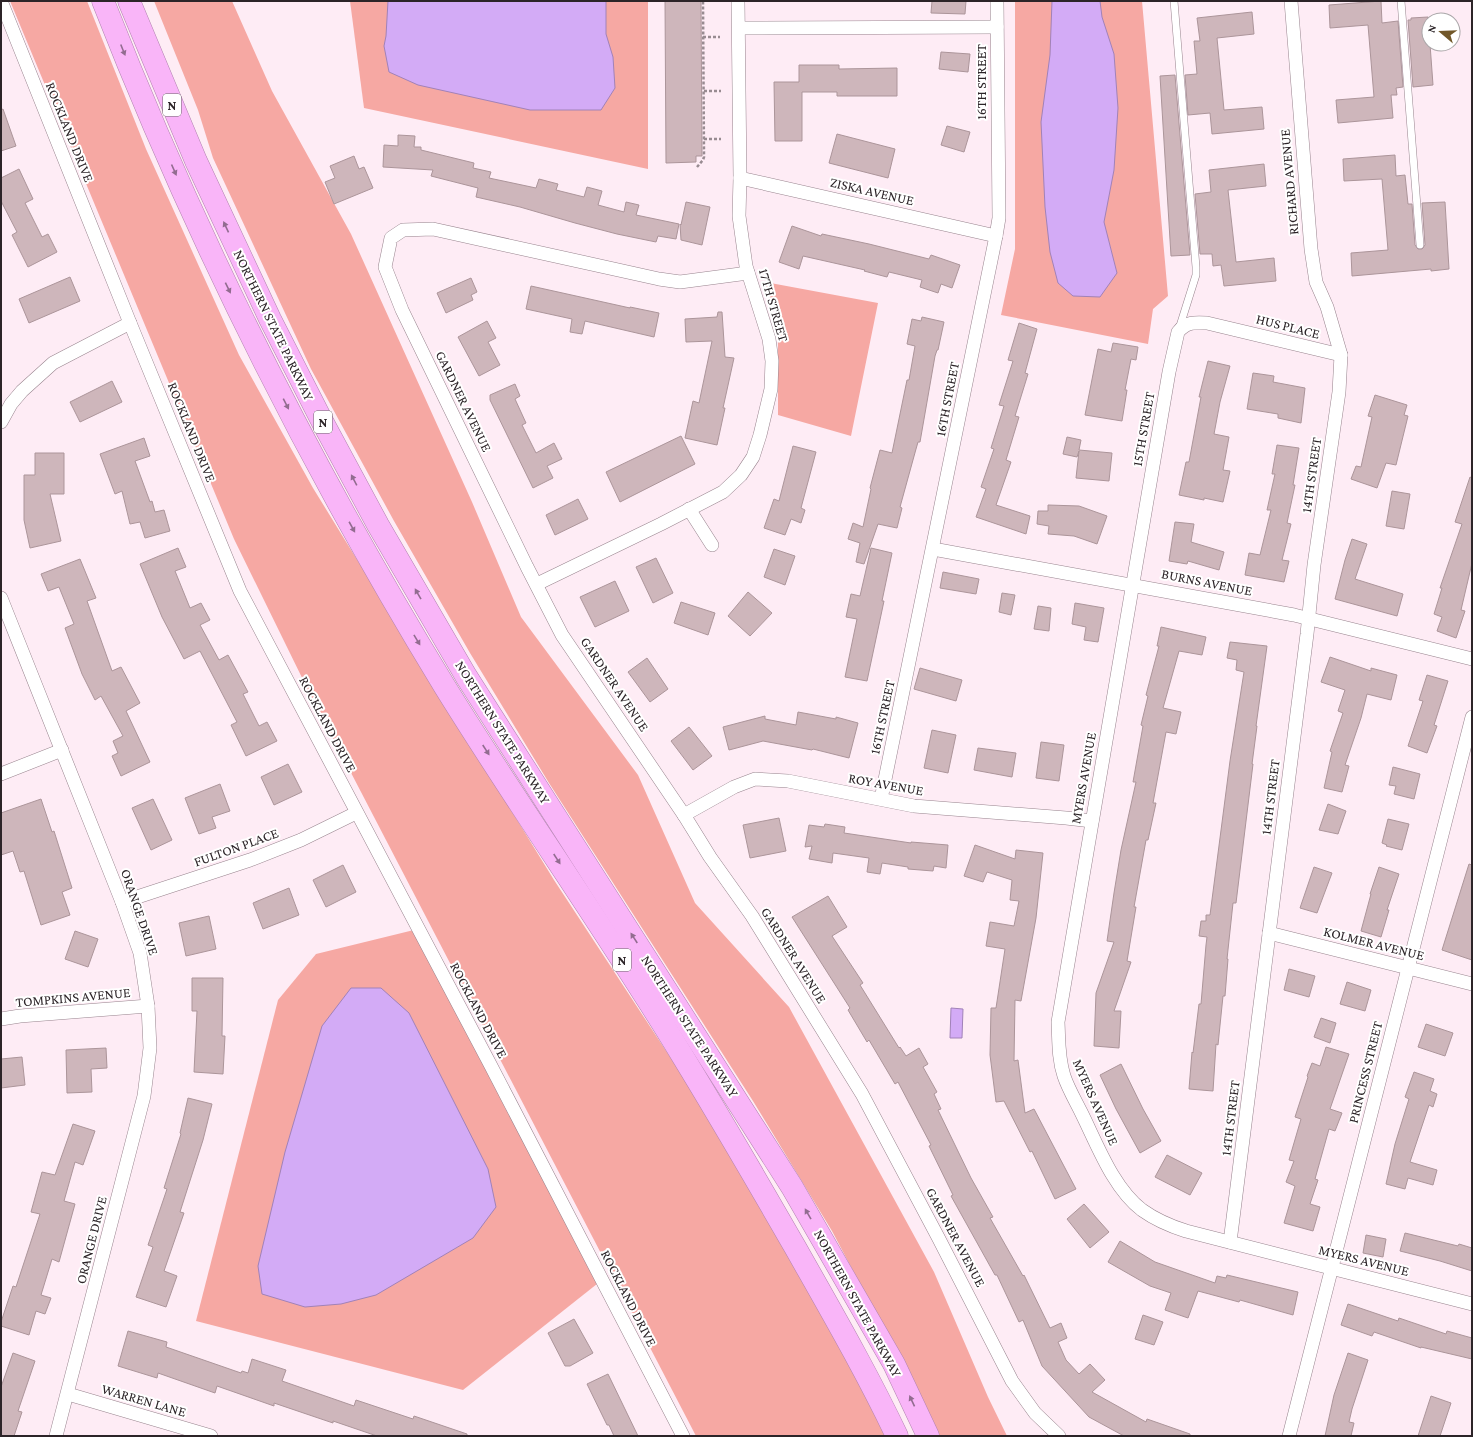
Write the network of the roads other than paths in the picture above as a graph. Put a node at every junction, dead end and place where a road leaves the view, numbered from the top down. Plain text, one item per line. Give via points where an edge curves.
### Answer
1 (1, 1) edge
2 (129, 1) edge
3 (138, 1) edge
4 (738, 1) edge
5 (997, 1) edge
6 (1174, 1) edge
7 (1291, 1) edge
8 (1401, 1) edge
9 (104, 5) edge
10 (997, 26) junction
11 (739, 28) junction
12 (150, 50) junction
13 (740, 178) junction
14 (996, 236) junction
15 (1420, 245) dead end
16 (748, 273) junction
17 (130, 324) junction
18 (1178, 332) junction
19 (1341, 356) junction
20 (1, 422) edge
21 (689, 509) junction
22 (712, 545) dead end
23 (933, 549) junction
24 (536, 584) junction
25 (1134, 585) junction
26 (1, 598) edge
27 (1309, 619) junction
28 (1472, 659) edge
29 (1472, 717) edge
30 (62, 750) junction
31 (1, 774) edge
32 (881, 799) junction
33 (356, 813) junction
34 (684, 815) junction
35 (1092, 821) junction
36 (122, 902) junction
37 (1269, 933) junction
38 (1408, 968) junction
39 (1472, 984) edge
40 (148, 1006) junction
41 (1, 1019) edge
42 (1230, 1242) junction
43 (1332, 1268) junction
44 (1472, 1304) edge
45 (68, 1394) junction
46 (56, 1436) edge
47 (211, 1436) edge
48 (683, 1436) edge
49 (897, 1436) edge
50 (928, 1436) edge
51 (1059, 1436) edge
52 (1289, 1436) edge

1 - 17 street, ROCKLAND DRIVE
2 - 12 highway, NORTHERN STATE PARKWAY / N
3 - 12 highway
4 - 11 street, 17TH STREET
5 - 10 street, 16TH STREET
6 - 18 lane via 1196,267 1196,275
7 - 19 street, RICHARD AVENUE via 1311,249 1316,282 1328,307
8 - 15 lane
9 -> 49 highway, NORTHERN STATE PARKWAY / N via 176,176 230,291 302,435 392,598 447,690 649,1001 735,1142
10 - 11 street
10 - 14 street, 16TH STREET via 999,218
11 - 13 street, 17TH STREET
50 -> 12 highway, NORTHERN STATE PARKWAY / N via 894,1364 792,1187 466,676 378,525 270,319 196,161
13 - 14 street, ZISKA AVENUE
13 - 16 street, 17TH STREET via 739,216
14 - 23 street, 16TH STREET
16 - 21 street, 17TH STREET via 769,339 772,361 770,388 760,435 753,458 741,475 723,492
16 - 24 street, GARDNER AVENUE via 680,282 433,229 403,230 391,238 385,267 402,310
17 - 20 street via 53,364 22,391
17 - 33 street, ROCKLAND DRIVE via 240,591
18 - 19 street, HUS PLACE via 1193,322 1207,323
18 - 25 street, 15TH STREET via 1169,372
19 - 27 street, 14TH STREET via 1339,392 1314,565
21 - 22 street
21 - 24 street, 17TH STREET
23 - 25 street, BURNS AVENUE
23 - 32 street, 16TH STREET
24 - 34 street, GARDNER AVENUE via 562,635
25 - 27 street, BURNS AVENUE via 1294,614
25 - 35 street, MYERS AVENUE
26 - 30 street, ORANGE DRIVE
27 - 28 street, BURNS AVENUE
27 - 37 street, 14TH STREET
29 - 38 street, PRINCESS STREET
30 - 31 street
30 - 36 street, ORANGE DRIVE
32 - 34 street, ROY AVENUE via 788,781 755,779
32 - 35 street, ROY AVENUE via 914,806
33 - 36 street, FULTON PLACE via 301,840 250,860
33 - 48 street, ROCKLAND DRIVE
34 - 51 street, GARDNER AVENUE via 752,916 862,1094 1012,1381 1035,1413
35 - 42 street, MYERS AVENUE via 1058,1022 1059,1056 1064,1077 1099,1150 1131,1200 1162,1223
36 - 40 street, ORANGE DRIVE via 140,954
37 - 38 street, KOLMER AVENUE
37 - 42 street, 14TH STREET
38 - 39 street, KOLMER AVENUE
38 - 43 street, PRINCESS STREET
40 - 41 street, TOMPKINS AVENUE
40 - 45 street, ORANGE DRIVE via 150,1048 144,1096
42 - 43 street, MYERS AVENUE
43 - 44 street, MYERS AVENUE
43 - 52 street, PRINCESS STREET
45 - 46 street, ORANGE DRIVE
45 - 47 street, WARREN LANE

